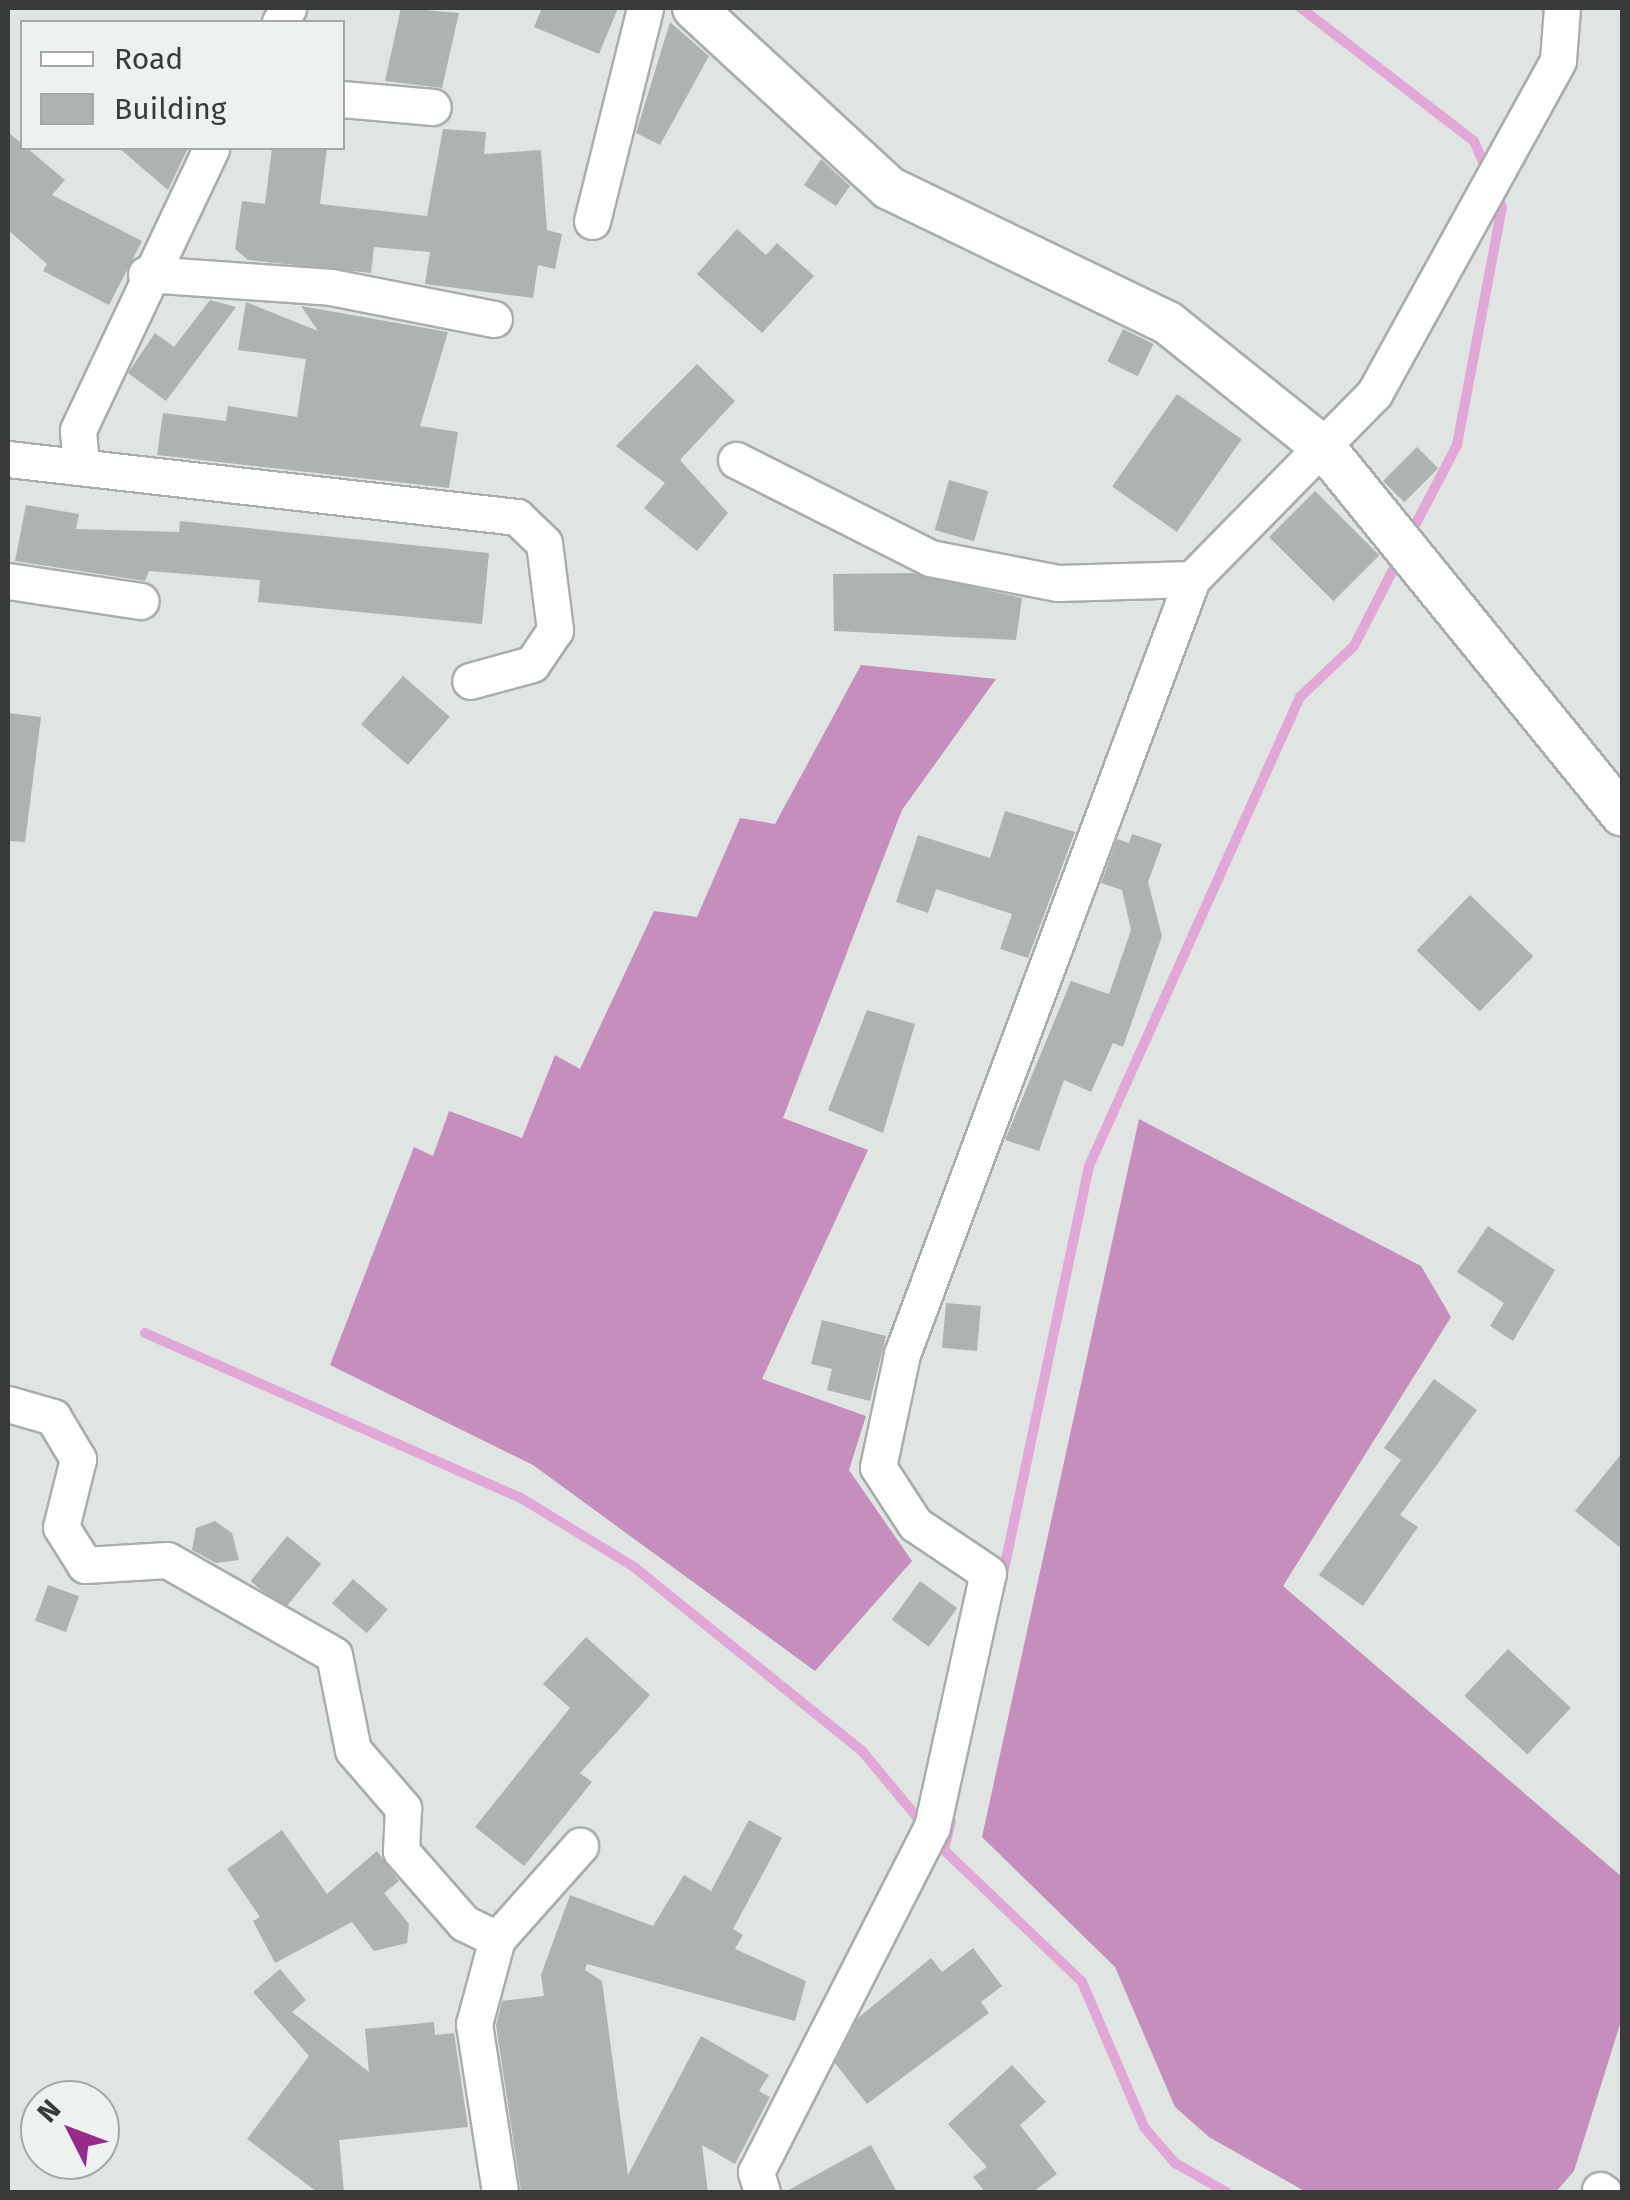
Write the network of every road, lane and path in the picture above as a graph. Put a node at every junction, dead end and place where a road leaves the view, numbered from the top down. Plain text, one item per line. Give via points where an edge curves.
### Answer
1 (645, 8) edge
2 (694, 8) edge
3 (1562, 8) edge
4 (345, 99) edge
5 (433, 106) dead end
6 (210, 150) edge
7 (592, 221) dead end
8 (146, 274) junction
9 (494, 319) dead end
10 (1324, 449) junction
11 (8, 458) edge
12 (736, 460) dead end
13 (81, 465) junction
14 (1192, 579) junction
15 (8, 581) edge
16 (140, 601) dead end
17 (470, 681) dead end
18 (1622, 816) edge
19 (8, 1404) edge
20 (580, 1846) dead end
21 (498, 1939) junction
22 (500, 2192) edge
23 (762, 2192) edge

1 - 7 street
2 - 10 street via 889,188 1168,323
3 - 10 street via 1558,60 1488,175 1374,394
4 - 5 street
6 - 8 street
8 - 9 street via 332,287
8 - 13 street via 78,430
10 - 14 street
10 - 18 street
11 - 13 street
12 - 14 street via 930,558 1058,583
13 - 17 street via 517,517 544,543 555,630 532,664
14 - 23 street via 902,1354 878,1467 915,1524 988,1574 929,1832 756,2172
15 - 16 street
19 - 21 street via 53,1418 78,1459 62,1527 85,1565 167,1560 334,1656 353,1750 403,1808 401,1852 464,1923
20 - 21 street
21 - 22 street via 474,2024

